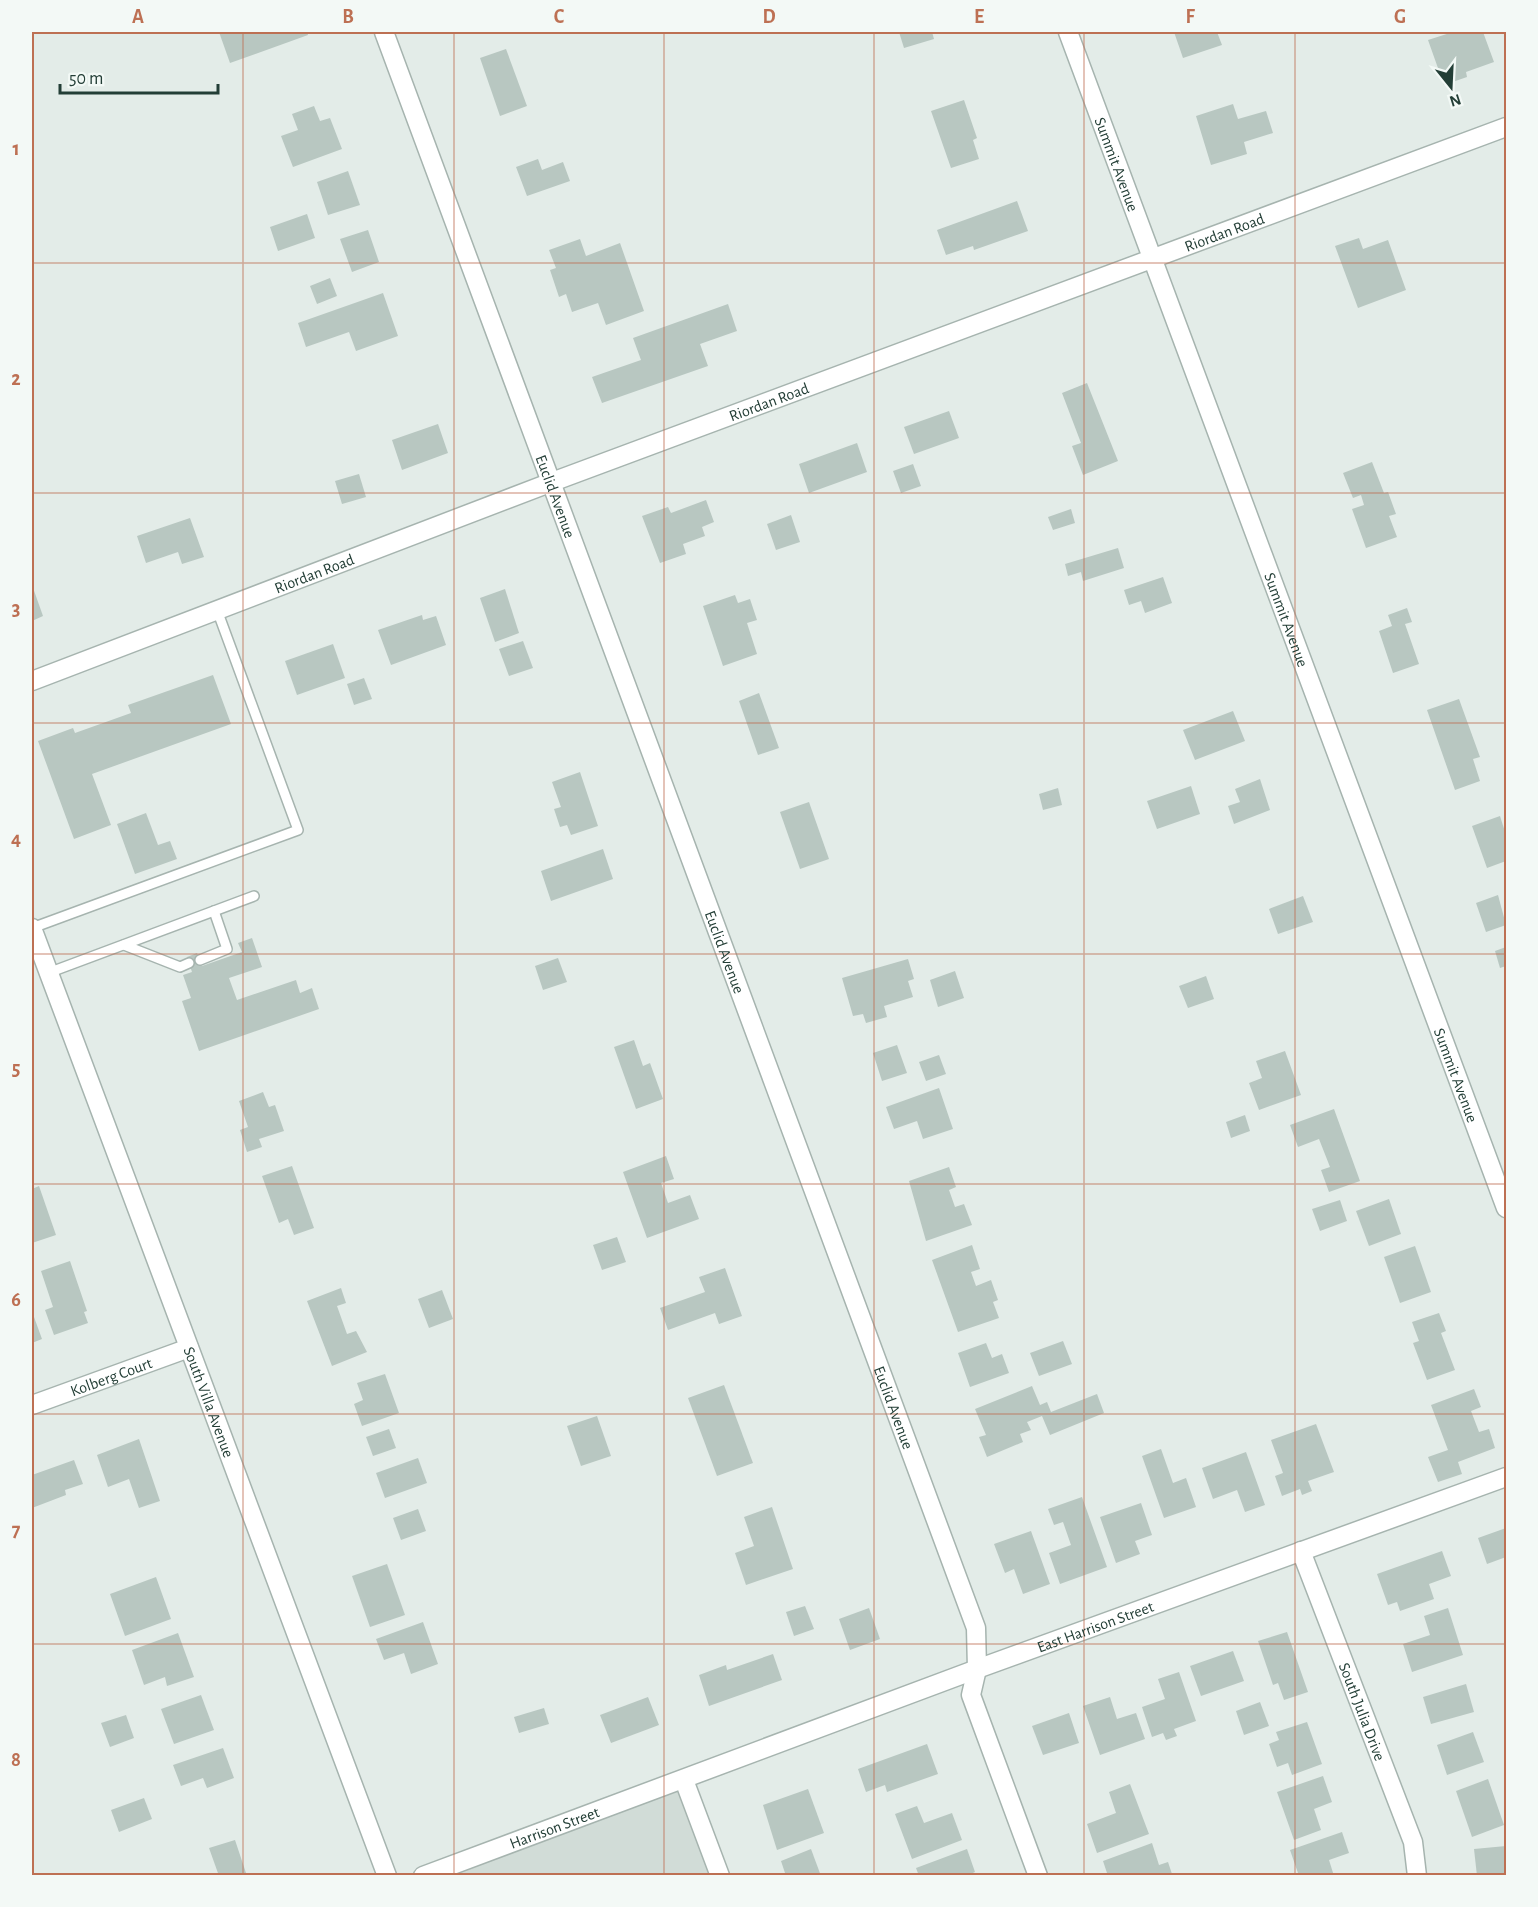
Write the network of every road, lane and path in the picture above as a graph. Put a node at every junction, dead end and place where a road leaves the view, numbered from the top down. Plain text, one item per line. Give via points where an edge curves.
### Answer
1 (384, 32) edge
2 (1068, 32) edge
3 (1506, 127) edge
4 (1152, 261) junction
5 (552, 482) junction
6 (217, 610) junction
7 (32, 681) edge
8 (254, 896) dead end
9 (214, 911) junction
10 (32, 928) edge
11 (124, 945) junction
12 (200, 960) dead end
13 (189, 963) dead end
14 (48, 973) junction
15 (1506, 1208) edge
16 (189, 1348) junction
17 (32, 1405) edge
18 (1506, 1477) edge
19 (1301, 1551) junction
20 (977, 1669) junction
21 (684, 1780) junction
22 (387, 1875) edge
23 (423, 1875) edge
24 (720, 1875) edge
25 (1038, 1875) edge
26 (1417, 1875) edge

1 - 5 street, Euclid Avenue
2 - 4 street, Summit Avenue
3 - 4 street, Riordan Road
4 - 5 street, Riordan Road
4 - 15 street, Summit Avenue
5 - 6 street, Riordan Road
5 - 20 street, Euclid Avenue via 976,1628
6 - 7 street, Riordan Road
6 - 10 lane via 298,830
8 - 9 lane
9 - 11 lane
9 - 12 lane via 227,948
10 - 14 street, South Villa Avenue
11 - 13 lane via 180,967
11 - 14 lane
14 - 16 street, South Villa Avenue
16 - 17 street, Kolberg Court
16 - 22 street, South Villa Avenue
18 - 19 street, East Harrison Street
19 - 20 street, East Harrison Street
19 - 26 street, South Julia Drive via 1413,1842
20 - 21 street, East Harrison Street
20 - 25 street, Euclid Avenue via 971,1695
21 - 23 street, Harrison Street
21 - 24 street

